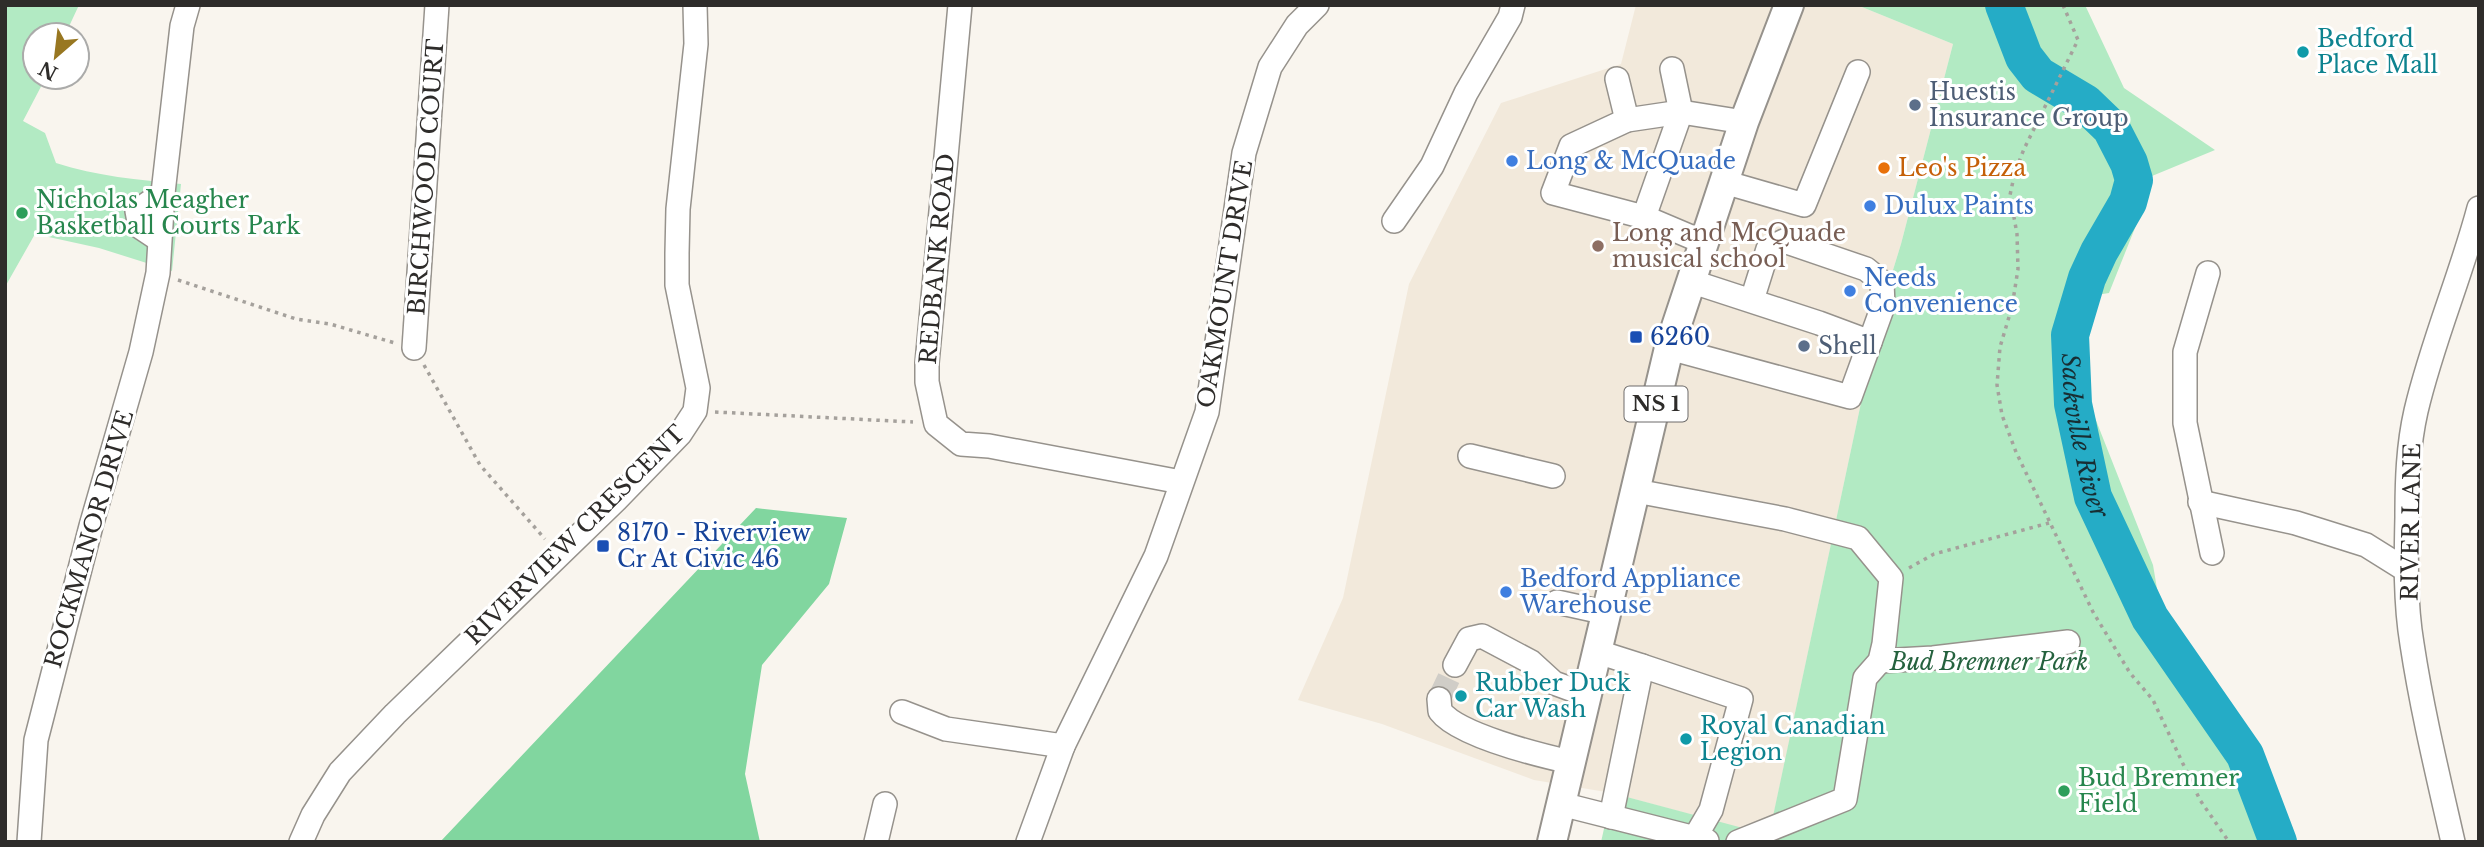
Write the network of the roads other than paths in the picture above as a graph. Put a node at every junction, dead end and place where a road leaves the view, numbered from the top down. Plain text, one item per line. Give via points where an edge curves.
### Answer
1 (188, 5) edge
2 (437, 5) edge
3 (695, 5) edge
4 (960, 5) edge
5 (1317, 5) edge
6 (1513, 5) edge
7 (1789, 5) edge
8 (1672, 69) dead end
9 (1858, 72) dead end
10 (1616, 79) dead end
11 (1681, 112) junction
12 (1627, 120) junction
13 (1744, 122) junction
14 (1724, 182) junction
15 (163, 193) junction
16 (2479, 208) edge
17 (1644, 217) junction
18 (1394, 221) dead end
19 (158, 239) junction
20 (1703, 242) junction
21 (2208, 273) dead end
22 (1690, 281) junction
23 (1752, 300) junction
24 (1870, 342) junction
25 (414, 348) road end
26 (1669, 348) junction
27 (1470, 456) dead end
28 (1553, 476) dead end
29 (1181, 481) junction
30 (1636, 491) junction
31 (2200, 502) junction
32 (2212, 553) dead end
33 (2406, 570) junction
34 (1557, 602) dead end
35 (1607, 612) junction
36 (2068, 642) dead end
37 (1598, 652) junction
38 (1880, 661) junction
39 (1455, 665) tunnel mouth
40 (1642, 666) junction
41 (1587, 695) junction
42 (1439, 699) dead end
43 (902, 712) dead end
44 (1063, 746) junction
45 (1570, 762) junction
46 (885, 804) dead end
47 (1561, 804) junction
48 (1611, 817) junction
49 (1654, 835) edge
50 (1702, 841) edge
51 (29, 842) edge
52 (300, 842) edge
53 (876, 842) edge
54 (1028, 842) edge
55 (1552, 842) edge
56 (1738, 842) edge
57 (2453, 842) edge

1 - 15 street, ROCKMANOR DRIVE
2 - 25 street, BIRCHWOOD COURT
3 - 52 street, RIVERVIEW CRESCENT via 696,44 677,253 677,285 698,388 695,411 680,434 340,772
4 - 29 street, REDBANK ROAD via 927,363 936,424 961,444
5 - 29 street, OAKMOUNT DRIVE via 1297,24 1269,67 1244,153 1207,412
6 - 18 street via 1432,166
7 - 13 main road, NS 1
8 - 11 street
9 - 14 street via 1804,205
10 - 12 street
11 - 12 street
11 - 13 street
11 - 17 street
12 - 17 street via 1571,146 1553,193
13 - 14 main road, NS 1
14 - 20 main road, NS 1
15 - 19 street, ROCKMANOR DRIVE
15 - 19 street via 137,211 140,227
16 - 33 street, RIVER LANE via 2416,411 2409,452
17 - 20 street
19 - 51 street, ROCKMANOR DRIVE via 158,273 141,352 36,740
20 - 22 main road, NS 1
21 - 31 street via 2185,352 2185,424
22 - 23 street
22 - 26 main road, NS 1
23 - 24 street
23 - 24 street via 1768,249 1784,242 1866,269 1882,282 1883,306
24 - 26 street via 1850,397
26 - 30 main road, NS 1
27 - 28 street
29 - 44 street, OAKMOUNT DRIVE via 1156,556
30 - 35 main road, NS 1
30 - 38 street via 1858,538 1891,578
31 - 32 street
31 - 33 street via 2296,523 2366,545
33 - 57 street, RIVER LANE via 2411,641
34 - 35 street
35 - 37 main road, NS 1
36 - 38 street
37 - 40 street
37 - 41 main road, NS 1
38 - 56 street via 1865,678 1845,799
39 - 41 street via 1469,639 1482,636 1531,663 1554,683
40 - 48 street
40 - 50 street via 1741,699
41 - 45 main road, NS 1
42 - 45 street via 1440,711 1455,725
43 - 44 street via 946,729
44 - 54 street, OAKMOUNT DRIVE
45 - 47 main road, NS 1
46 - 53 street
47 - 48 street
47 - 55 main road, NS 1
48 - 49 street
49 - 50 street

